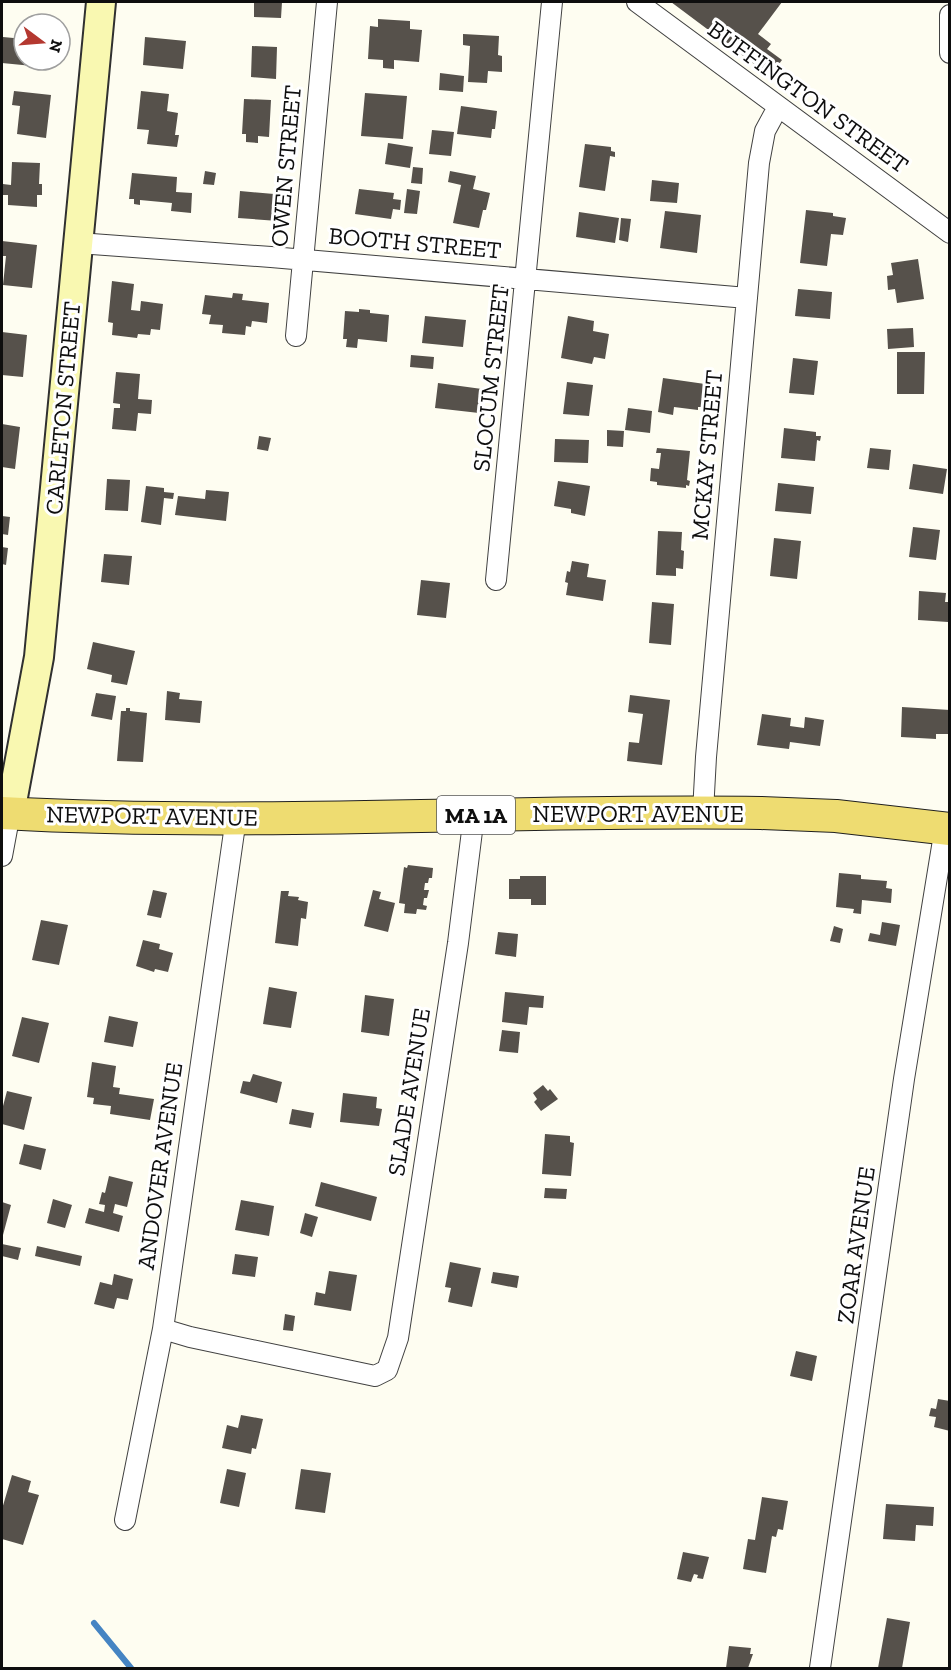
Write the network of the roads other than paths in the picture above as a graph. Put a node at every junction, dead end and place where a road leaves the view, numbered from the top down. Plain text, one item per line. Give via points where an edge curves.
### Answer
1 (98, 2) edge
2 (327, 2) edge
3 (552, 2) edge
4 (637, 2) edge
5 (950, 15) edge
6 (950, 53) edge
7 (778, 107) junction
8 (950, 233) edge
9 (78, 243) junction
10 (303, 260) junction
11 (526, 278) junction
12 (747, 298) junction
13 (296, 336) dead end
14 (496, 580) dead end
15 (703, 812) junction
16 (6, 813) edge
17 (474, 815) junction
18 (236, 818) junction
19 (947, 829) edge
20 (2, 856) edge
21 (163, 1329) junction
22 (125, 1520) dead end
23 (820, 1668) edge

1 - 9 street, CARLETON STREET
2 - 10 street, OWEN STREET
3 - 11 street, SLOCUM STREET
4 - 7 street, BUFFINGTON STREET
5 - 6 street
7 - 8 street, BUFFINGTON STREET
7 - 12 street, MCKAY STREET via 761,145
9 - 10 street, BOOTH STREET
9 - 16 street, CARLETON STREET via 39,657
10 - 11 street, BOOTH STREET
10 - 13 street, OWEN STREET
11 - 12 street, BOOTH STREET
11 - 14 street, SLOCUM STREET
12 - 15 street, MCKAY STREET
15 - 17 main road, NEWPORT AVENUE / MA 1A
15 - 19 main road, NEWPORT AVENUE / MA 1A via 836,816
16 - 18 main road, NEWPORT AVENUE / MA 1A
16 - 20 street
17 - 18 main road, NEWPORT AVENUE / MA 1A
17 - 21 street, SLADE AVENUE via 398,1338 387,1370 375,1376
18 - 21 street, ANDOVER AVENUE
19 - 23 street, ZOAR AVENUE via 904,1079
21 - 22 street, ANDOVER AVENUE

